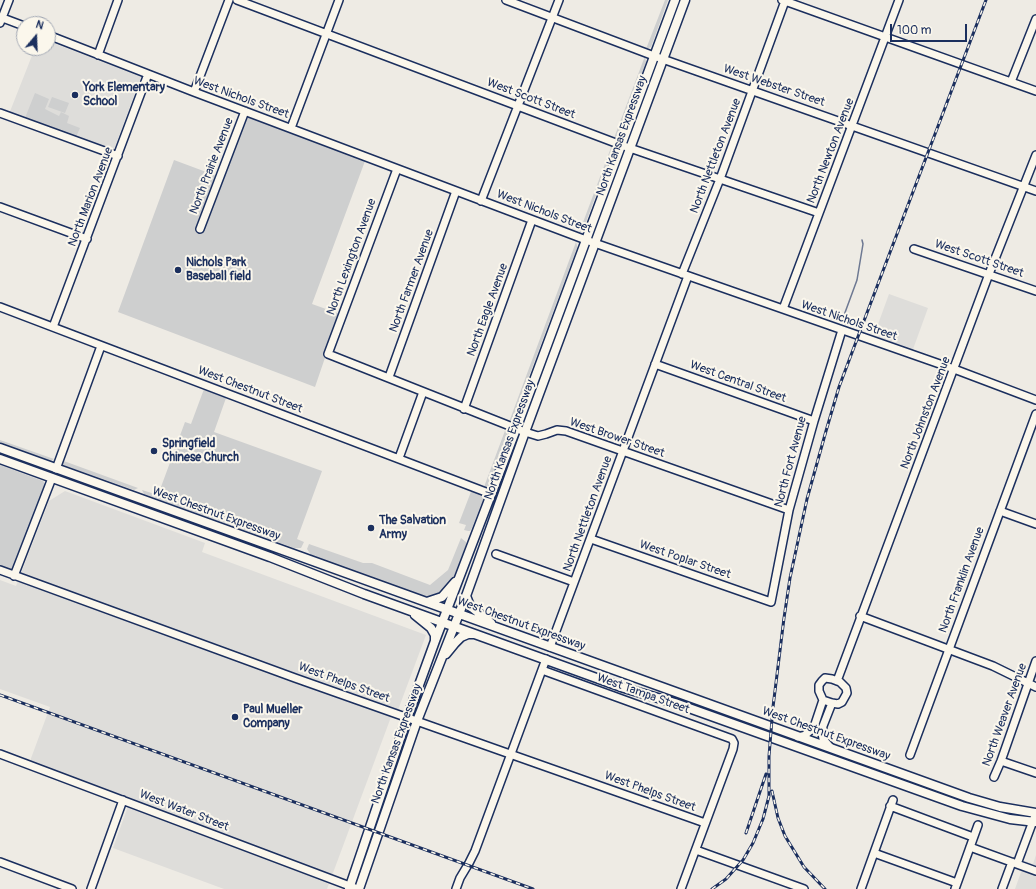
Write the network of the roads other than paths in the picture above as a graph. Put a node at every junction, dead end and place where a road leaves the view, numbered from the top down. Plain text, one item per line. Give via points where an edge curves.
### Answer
1 (9, 0) edge
2 (118, 0) edge
3 (229, 0) edge
4 (238, 0) edge
5 (339, 0) edge
6 (506, 0) edge
7 (559, 0) edge
8 (674, 0) edge
9 (685, 0) edge
10 (899, 0) edge
11 (783, 1) edge
12 (552, 17) junction
13 (1, 19) edge
14 (1036, 19) edge
15 (16, 24) edge
16 (1035, 27) edge
17 (327, 33) junction
18 (885, 37) junction
19 (56, 39) edge
20 (98, 55) junction
21 (654, 56) junction
22 (663, 59) junction
23 (148, 74) junction
24 (1011, 82) junction
25 (753, 90) junction
26 (1036, 91) edge
27 (194, 92) junction
28 (518, 106) junction
29 (245, 111) junction
30 (0, 113) edge
31 (852, 125) junction
32 (291, 128) junction
33 (621, 145) junction
34 (630, 148) junction
35 (1036, 155) edge
36 (118, 156) junction
37 (397, 169) junction
38 (720, 179) junction
39 (1024, 187) junction
40 (456, 191) junction
41 (1036, 191) edge
42 (481, 201) junction
43 (0, 207) edge
44 (819, 213) junction
45 (532, 220) junction
46 (200, 229) dead end
47 (87, 239) junction
48 (586, 240) junction
49 (595, 243) junction
50 (914, 249) dead end
51 (989, 274) junction
52 (685, 275) junction
53 (1036, 291) edge
54 (0, 307) edge
55 (783, 309) junction
56 (53, 327) junction
57 (842, 330) junction
58 (101, 346) junction
59 (328, 354) joint
60 (655, 364) junction
61 (954, 370) junction
62 (389, 377) junction
63 (423, 392) junction
64 (1036, 400) edge
65 (464, 409) junction
66 (1036, 414) edge
67 (814, 421) junction
68 (516, 429) junction
69 (525, 432) junction
70 (0, 448) edge
71 (623, 452) junction
72 (399, 458) junction
73 (0, 459) edge
74 (56, 468) junction
75 (52, 478) junction
76 (491, 494) junction
77 (789, 510) junction
78 (1000, 511) junction
79 (1036, 524) edge
80 (591, 539) junction
81 (496, 554) dead end
82 (0, 570) edge
83 (461, 574) junction
84 (14, 576) junction
85 (574, 582) junction
86 (466, 596) junction
87 (425, 602) junction
88 (771, 602) joint
89 (410, 610) junction
90 (447, 610) junction
91 (459, 614) junction
92 (860, 616) junction
93 (443, 622) junction
94 (454, 626) junction
95 (500, 629) junction
96 (481, 635) junction
97 (435, 641) junction
98 (550, 647) junction
99 (949, 649) junction
100 (546, 659) junction
101 (1036, 661) edge
102 (439, 665) junction
103 (542, 670) junction
104 (837, 681) junction
105 (1028, 683) junction
106 (1036, 687) edge
107 (823, 700) junction
108 (832, 703) junction
109 (408, 718) junction
110 (417, 721) junction
111 (798, 736) junction
112 (831, 748) junction
113 (0, 754) edge
114 (511, 754) junction
115 (910, 755) dead end
116 (1001, 761) junction
117 (1036, 774) edge
118 (994, 777) dead end
119 (123, 800) junction
120 (1036, 813) edge
121 (1034, 822) edge
122 (705, 823) junction
123 (978, 825) dead end
124 (973, 837) junction
125 (970, 847) junction
126 (696, 850) junction
127 (874, 853) junction
128 (0, 862) edge
129 (1014, 863) junction
130 (1036, 871) edge
131 (956, 886) edge
132 (350, 887) edge
133 (72, 889) edge
134 (91, 889) edge
135 (359, 889) edge
136 (456, 889) edge
137 (681, 889) edge
138 (804, 889) edge
139 (861, 889) edge
140 (1002, 889) edge

1 - 13 street
2 - 20 street
3 - 27 street
4 - 17 street, West Scott Street
5 - 17 street
6 - 12 street, West Webster Street
7 - 12 street
8 - 21 main road, North Kansas Expressway
9 - 22 main road, North Kansas Expressway
10 - 18 street, North Newton Avenue
11 - 18 street
11 - 25 street, North Nettleton Avenue
12 - 21 street, West Webster Street
12 - 28 street
13 - 15 street
14 - 16 street
16 - 24 street
17 - 28 street, West Scott Street
17 - 32 street
18 - 24 street
18 - 31 street, North Newton Avenue
19 - 20 street, West Nichols Street
20 - 23 street, West Nichols Street
21 - 22 street, West Webster Street
21 - 33 main road, North Kansas Expressway
22 - 25 street, West Webster Street
22 - 34 main road, North Kansas Expressway
23 - 27 street, West Nichols Street
23 - 36 street, North Marion Avenue
24 - 26 street
25 - 31 street, West Webster Street
25 - 38 street, North Nettleton Avenue
27 - 29 street, West Nichols Street
28 - 33 street, West Scott Street
28 - 42 street
29 - 32 street, West Nichols Street
29 - 46 street, North Prairie Avenue
30 - 36 street
31 - 39 street, West Webster Street
31 - 44 street, North Newton Avenue
32 - 37 street, West Nichols Street
33 - 34 street, West Scott Street
33 - 48 main road, North Kansas Expressway
34 - 38 street, West Scott Street
34 - 49 main road, North Kansas Expressway
35 - 39 street, North Johnston Avenue
36 - 47 street, North Marion Avenue
37 - 40 street, West Nichols Street
37 - 59 street, North Lexington Avenue
38 - 44 street, West Scott Street
38 - 52 street, North Nettleton Avenue
39 - 41 street, West Webster Street
39 - 51 street, North Johnston Avenue
40 - 42 street, West Nichols Street
40 - 62 street, North Farmer Avenue
42 - 45 street, West Nichols Street
43 - 47 street
44 - 55 street, North Newton Avenue
45 - 48 street, West Nichols Street
45 - 65 street, North Eagle Avenue
47 - 56 street, North Marion Avenue
48 - 49 street, West Nichols Street
48 - 68 main road, North Kansas Expressway
49 - 52 street, West Nichols Street
49 - 69 main road, North Kansas Expressway
50 - 51 street, West Scott Street
51 - 53 street, West Scott Street
51 - 61 street, North Johnston Avenue
52 - 55 street, West Nichols Street
52 - 60 street, North Nettleton Avenue
54 - 56 street, West Chestnut Street
55 - 57 street, West Nichols Street
56 - 58 street, West Chestnut Street
57 - 61 street, West Nichols Street
57 - 67 street, North Fort Avenue
58 - 72 street, West Chestnut Street
58 - 74 street
59 - 62 street, West Brower Street
60 - 67 street, West Central Street
60 - 71 street, North Nettleton Avenue
61 - 64 street, West Nichols Street
61 - 92 street, North Johnston Avenue
62 - 63 street, West Brower Street
63 - 65 street, West Brower Street
63 - 72 street
65 - 68 street, West Brower Street
66 - 78 street, North Franklin Avenue
67 - 77 street, North Fort Avenue
68 - 69 street, West Brower Street
68 - 76 main road, North Kansas Expressway
69 - 71 street, West Brower Street via 538,436 563,430
69 - 86 main road, North Kansas Expressway
70 - 74 main road, West Chestnut Expressway
71 - 77 street, West Brower Street
71 - 80 street, North Nettleton Avenue
72 - 76 street, West Chestnut Street
73 - 75 main road, West Chestnut Expressway
74 - 87 main road, West Chestnut Expressway
75 - 84 street
75 - 89 main road, West Chestnut Expressway via 270,556
76 - 83 main road, North Kansas Expressway
77 - 88 street, North Fort Avenue
78 - 79 street
78 - 99 street, North Franklin Avenue
80 - 85 street, North Nettleton Avenue
80 - 88 street, West Poplar Street
81 - 85 street
82 - 84 street, West Phelps Street
83 - 87 main road via 442,597 429,603
83 - 90 main road, North Kansas Expressway
84 - 109 street, West Phelps Street
85 - 98 street, North Nettleton Avenue
86 - 91 main road, North Kansas Expressway
86 - 95 main road via 474,610
87 - 90 main road, West Chestnut Expressway
89 - 93 main road, West Chestnut Expressway
89 - 97 main road via 431,628
90 - 91 main road, West Chestnut Expressway
90 - 93 main road, North Kansas Expressway
91 - 94 main road, North Kansas Expressway
91 - 95 main road, West Chestnut Expressway
92 - 99 street
92 - 104 street, North Johnston Avenue
93 - 94 main road, West Chestnut Expressway
93 - 97 main road, North Kansas Expressway
94 - 96 main road, West Chestnut Expressway
94 - 102 main road, North Kansas Expressway
95 - 98 main road, West Chestnut Expressway
96 - 100 main road, West Chestnut Expressway
96 - 102 main road via 468,634 461,638 447,652
97 - 109 main road, North Kansas Expressway
98 - 111 main road, West Chestnut Expressway
99 - 105 street
99 - 115 street, North Franklin Avenue
100 - 103 street
100 - 121 main road, West Chestnut Expressway via 962,806 1010,819
101 - 105 street, North Weaver Avenue
102 - 110 main road, North Kansas Expressway
103 - 114 street
103 - 122 street, West Tampa Street via 732,739 733,749
104 - 107 street via 825,678 819,685
104 - 108 street via 846,688 847,693 842,702
105 - 106 street
105 - 116 street, North Weaver Avenue
107 - 108 street
107 - 111 street via 812,729 805,735
108 - 112 street via 822,732 823,739
109 - 110 street, West Phelps Street
109 - 132 main road, North Kansas Expressway
110 - 114 street, West Phelps Street
110 - 135 main road, North Kansas Expressway
111 - 112 main road, West Chestnut Expressway
112 - 120 main road, West Chestnut Expressway via 1000,807
113 - 119 street, West Water Street
114 - 122 street, West Phelps Street
114 - 136 street via 473,855
116 - 117 street
116 - 118 street, North Weaver Avenue
119 - 132 street, West Water Street
119 - 134 street
120 - 121 street
121 - 129 street
122 - 126 street
123 - 124 street
124 - 125 street
124 - 127 street via 891,803
125 - 129 street
125 - 131 street
126 - 137 street
126 - 138 street
127 - 131 street
127 - 139 street
128 - 133 street
129 - 130 street
129 - 140 street
132 - 135 street, West Water Street

